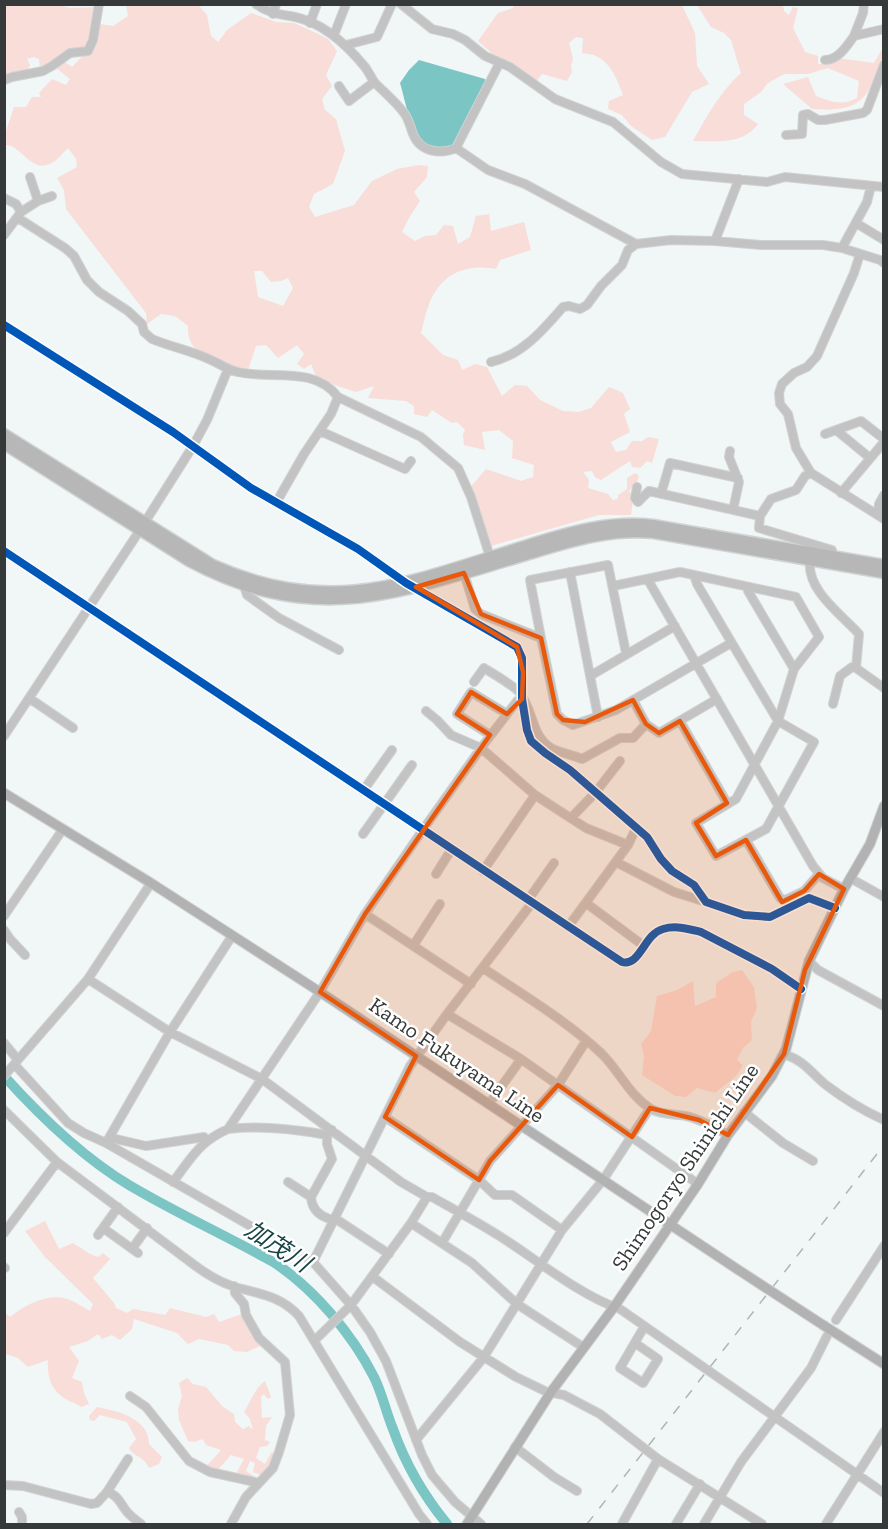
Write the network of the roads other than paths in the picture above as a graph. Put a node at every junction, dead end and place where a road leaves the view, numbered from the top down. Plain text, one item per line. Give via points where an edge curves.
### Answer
1 (99, 4) edge
2 (256, 4) edge
3 (276, 4) edge
4 (317, 4) edge
5 (346, 4) edge
6 (392, 4) edge
7 (402, 4) edge
8 (864, 4) edge
9 (273, 14) junction
10 (310, 23) junction
11 (884, 28) edge
12 (334, 35) junction
13 (854, 36) junction
14 (346, 45) junction
15 (825, 60) dead end
16 (500, 64) junction
17 (884, 65) edge
18 (4, 80) edge
19 (374, 81) junction
20 (339, 86) dead end
21 (880, 87) edge
22 (786, 135) dead end
23 (456, 148) junction
24 (30, 177) dead end
25 (739, 179) junction
26 (871, 186) junction
27 (884, 187) edge
28 (52, 196) dead end
29 (4, 198) edge
30 (38, 201) junction
31 (19, 215) junction
32 (856, 223) junction
33 (4, 235) edge
34 (884, 240) edge
35 (714, 241) junction
36 (636, 244) junction
37 (842, 248) junction
38 (860, 254) junction
39 (884, 263) edge
40 (4, 325) edge
41 (491, 362) dead end
42 (228, 369) junction
43 (338, 397) junction
44 (320, 430) junction
45 (836, 430) junction
46 (825, 434) dead end
47 (4, 435) edge
48 (884, 440) edge
49 (4, 444) edge
50 (193, 446) junction
51 (730, 451) dead end
52 (870, 458) junction
53 (411, 461) dead end
54 (811, 472) junction
55 (738, 478) junction
56 (637, 487) dead end
57 (841, 493) junction
58 (661, 494) junction
59 (884, 495) edge
60 (276, 503) junction
61 (733, 510) junction
62 (760, 516) junction
63 (881, 517) edge
64 (142, 526) junction
65 (4, 551) edge
66 (810, 560) junction
67 (834, 560) junction
68 (491, 561) junction
69 (884, 565) edge
70 (462, 569) junction
71 (570, 572) junction
72 (884, 573) edge
73 (694, 575) junction
74 (648, 580) junction
75 (411, 585) junction
76 (244, 586) junction
77 (613, 586) junction
78 (748, 587) junction
79 (88, 609) junction
80 (675, 626) junction
81 (541, 638) junction
82 (731, 643) junction
83 (339, 650) dead end
84 (626, 653) junction
85 (696, 663) junction
86 (856, 668) junction
87 (794, 669) junction
88 (590, 676) junction
89 (474, 682) dead end
90 (884, 688) edge
91 (29, 698) junction
92 (522, 699) junction
93 (717, 699) junction
94 (633, 700) junction
95 (833, 704) dead end
96 (426, 711) dead end
97 (507, 714) junction
98 (598, 717) junction
99 (680, 721) junction
100 (778, 722) junction
101 (646, 724) junction
102 (73, 728) dead end
103 (490, 735) junction
104 (4, 736) edge
105 (481, 747) junction
106 (393, 750) dead end
107 (620, 761) dead end
108 (412, 765) dead end
109 (755, 765) junction
110 (363, 792) junction
111 (4, 793) edge
112 (595, 793) junction
113 (536, 795) junction
114 (728, 803) junction
115 (383, 805) junction
116 (884, 806) edge
117 (779, 807) junction
118 (571, 818) junction
119 (636, 828) junction
120 (63, 829) junction
121 (422, 831) junction
122 (363, 834) dead end
123 (746, 840) junction
124 (628, 846) junction
125 (451, 850) junction
126 (616, 862) junction
127 (554, 863) dead end
128 (483, 871) junction
129 (436, 874) dead end
130 (819, 874) junction
131 (850, 878) junction
132 (151, 883) junction
133 (844, 889) junction
134 (884, 897) edge
135 (530, 902) junction
136 (706, 902) junction
137 (586, 903) junction
138 (440, 904) dead end
139 (835, 908) junction
140 (365, 914) junction
141 (4, 916) edge
142 (568, 927) junction
143 (4, 930) edge
144 (232, 936) junction
145 (412, 946) junction
146 (644, 946) junction
147 (25, 955) dead end
148 (809, 961) junction
149 (483, 968) junction
150 (88, 979) junction
151 (471, 984) junction
152 (801, 989) junction
153 (320, 993) junction
154 (884, 1006) edge
155 (447, 1014) junction
156 (170, 1032) junction
157 (586, 1041) junction
158 (4, 1043) edge
159 (784, 1054) junction
160 (416, 1056) junction
161 (521, 1059) junction
162 (16, 1062) junction
163 (4, 1076) edge
164 (262, 1079) junction
165 (558, 1085) junction
166 (489, 1104) junction
167 (650, 1108) junction
168 (4, 1110) edge
169 (744, 1112) junction
170 (385, 1117) junction
171 (884, 1120) edge
172 (520, 1126) junction
173 (228, 1129) junction
174 (330, 1132) junction
175 (728, 1135) junction
176 (632, 1137) junction
177 (206, 1140) junction
178 (106, 1143) junction
179 (365, 1155) junction
180 (813, 1161) dead end
181 (57, 1162) junction
182 (479, 1180) junction
183 (603, 1180) junction
184 (173, 1182) junction
185 (288, 1182) dead end
186 (698, 1184) junction
187 (311, 1197) junction
188 (427, 1197) junction
189 (118, 1207) junction
190 (460, 1214) junction
191 (333, 1220) junction
192 (411, 1223) junction
193 (670, 1227) junction
194 (147, 1228) junction
195 (562, 1230) junction
196 (4, 1233) edge
197 (442, 1243) junction
198 (884, 1246) edge
199 (389, 1254) junction
200 (313, 1262) junction
201 (541, 1264) junction
202 (373, 1277) junction
203 (234, 1287) junction
204 (517, 1304) junction
205 (349, 1307) junction
206 (614, 1307) junction
207 (836, 1320) dead end
208 (644, 1327) junction
209 (827, 1336) dead end
210 (314, 1341) junction
211 (635, 1343) junction
212 (583, 1347) junction
213 (484, 1357) junction
214 (884, 1364) edge
215 (551, 1392) junction
216 (130, 1396) dead end
217 (772, 1417) junction
218 (884, 1432) edge
219 (416, 1440) junction
220 (515, 1447) junction
221 (128, 1459) dead end
222 (658, 1459) junction
223 (857, 1475) junction
224 (258, 1484) junction
225 (700, 1484) junction
226 (4, 1485) edge
227 (577, 1491) dead end
228 (106, 1492) junction
229 (884, 1493) edge
230 (720, 1496) junction
231 (19, 1512) dead end
232 (468, 1521) edge
233 (22, 1524) edge
234 (141, 1524) edge
235 (231, 1524) edge
236 (427, 1524) edge
237 (481, 1524) edge
238 (622, 1524) edge
239 (676, 1524) edge
240 (704, 1524) edge
241 (762, 1524) edge
242 (826, 1524) edge

1 - 18 street via 88,51 70,53 43,70
2 - 9 street
3 - 9 street
4 - 10 street
5 - 12 street
6 - 14 street via 377,37
7 - 16 street via 432,29 465,40
8 - 13 street
9 - 10 street
10 - 12 street
11 - 13 street
12 - 14 street
13 - 15 street via 838,55
14 - 19 street
16 - 23 street
16 - 25 street via 555,99 613,122 672,169 697,176
17 - 21 street
19 - 20 street via 349,101
19 - 23 street via 406,115 413,135 425,148 434,152
21 - 22 street via 863,113 825,120 803,115 802,134
23 - 36 street via 488,170 533,188
24 - 30 street
25 - 26 street via 766,182 785,177
25 - 35 street
26 - 27 street
26 - 32 street
28 - 30 street
29 - 31 street via 16,204
30 - 31 street
31 - 33 street
31 - 42 street via 74,256 87,280 128,311 152,339
32 - 34 street
32 - 37 street
35 - 36 street
35 - 37 street
36 - 41 street via 588,305 580,309 563,307 538,335 505,359
37 - 38 street
38 - 39 street
38 - 54 street via 817,356 782,384 779,393 796,448
40 - 50 street
42 - 43 street via 307,378 323,384
42 - 50 street
43 - 44 street
43 - 68 street via 421,437 458,468
44 - 53 street via 405,470
44 - 60 street
45 - 46 street
45 - 48 street via 861,421
45 - 52 street
47 - 64 highway
48 - 52 street
49 - 64 highway
50 - 60 street
50 - 64 street
51 - 55 street
52 - 57 street
54 - 57 street
54 - 62 street via 796,490 771,500
55 - 58 street via 670,463
55 - 61 street
56 - 58 street via 638,502 649,491
57 - 63 street
58 - 61 street
59 - 63 street via 879,504
60 - 75 street via 358,549
61 - 62 street
62 - 67 street via 759,528 832,550
64 - 75 highway via 213,565 263,584 345,592
64 - 76 highway via 189,561
64 - 79 street
65 - 79 street
66 - 67 highway
66 - 68 highway via 633,531 584,537
66 - 86 street via 816,589 859,634
67 - 68 highway via 635,523 583,529
67 - 69 highway
67 - 72 highway
68 - 70 highway
70 - 75 highway
70 - 81 street via 475,609
71 - 77 street via 608,565
71 - 81 street via 530,580
71 - 88 street
73 - 74 street via 680,572
73 - 78 street
73 - 82 street
74 - 77 street
74 - 80 street
75 - 76 highway via 380,596 346,600 289,597
75 - 92 street via 517,647 522,658
76 - 83 street via 247,595 279,618
77 - 84 street
78 - 87 street
78 - 87 street via 796,597 819,637
79 - 91 street
79 - 110 street
80 - 84 street
80 - 85 street
81 - 98 street via 557,714 573,724
82 - 85 street
82 - 100 street
84 - 88 street
85 - 93 street
85 - 94 street
86 - 90 street
86 - 95 street via 840,676
87 - 100 street
88 - 98 street
89 - 92 street via 484,668
91 - 102 street
91 - 104 street
92 - 97 street
92 - 101 street via 538,737 552,750 582,759 620,738 633,738
92 - 112 street via 531,741
93 - 99 street
93 - 109 street
94 - 98 street
94 - 101 street
96 - 105 street via 451,735
97 - 103 street
97 - 103 street via 471,692 457,714
99 - 101 street via 659,733
99 - 114 street
100 - 109 street
100 - 117 street via 814,742
103 - 105 street
105 - 113 street
105 - 121 street
106 - 110 street
107 - 112 street
108 - 115 street
109 - 114 street via 736,799
109 - 117 street
110 - 115 street
111 - 120 main road, Kamo Fukuyama Line
112 - 118 street
112 - 119 street
113 - 118 street
113 - 128 street
114 - 123 street via 696,823 716,856
115 - 121 street
115 - 122 street
116 - 131 main road, Shimogoryo Shinichi Line via 870,843
117 - 123 street via 766,828
117 - 130 street
118 - 124 street
119 - 124 street
119 - 136 street via 672,871 694,885
120 - 132 main road, Kamo Fukuyama Line
120 - 141 street
121 - 125 street
121 - 140 street
123 - 130 street via 780,898 785,900 804,891
124 - 126 street
125 - 128 street
125 - 129 street
126 - 136 street via 674,892
126 - 137 street
127 - 135 street
128 - 135 street
130 - 133 street
131 - 133 main road, Shimogoryo Shinichi Line
131 - 134 street
132 - 144 main road, Kamo Fukuyama Line
132 - 150 street
133 - 139 main road, Shimogoryo Shinichi Line
135 - 142 street
135 - 149 street
136 - 139 street via 744,915 770,916 809,898
137 - 142 street
137 - 146 street
138 - 145 street
139 - 148 main road, Shimogoryo Shinichi Line
140 - 145 street
140 - 153 street
142 - 146 street via 629,964
143 - 147 street
144 - 153 main road, Kamo Fukuyama Line
144 - 156 street
145 - 151 street
146 - 152 street via 665,928 702,932
148 - 152 main road, Shimogoryo Shinichi Line
148 - 154 street via 818,970
149 - 151 street
149 - 157 street
150 - 156 street
150 - 162 street
151 - 155 street
152 - 159 main road, Shimogoryo Shinichi Line
153 - 160 main road, Kamo Fukuyama Line
153 - 164 street
155 - 160 street
155 - 161 street
156 - 164 street
156 - 178 street
157 - 165 street
157 - 167 street via 634,1096
158 - 162 street
159 - 169 main road, Shimogoryo Shinichi Line
159 - 171 street via 800,1059 825,1084
160 - 166 main road, Kamo Fukuyama Line
160 - 170 street
161 - 165 street
161 - 166 street
162 - 163 street
162 - 178 street via 68,1123
164 - 173 street
164 - 174 street
165 - 172 street
165 - 176 street
166 - 172 main road, Kamo Fukuyama Line
167 - 175 street via 699,1120
167 - 176 street
168 - 181 street
169 - 175 main road, Shimogoryo Shinichi Line
169 - 180 street
170 - 179 street
170 - 182 street
172 - 182 street
172 - 183 main road, Kamo Fukuyama Line
173 - 174 street via 250,1126
173 - 177 street
174 - 179 street
174 - 187 street via 327,1144 332,1159
175 - 186 main road, Shimogoryo Shinichi Line
176 - 183 street
176 - 186 street
177 - 178 street via 204,1137 146,1146 116,1139
177 - 184 street
178 - 184 street
179 - 188 street
179 - 191 street
181 - 189 street
181 - 196 street
182 - 190 street
182 - 195 street via 495,1195 512,1195
183 - 193 main road, Kamo Fukuyama Line
183 - 195 street
184 - 200 street
185 - 187 street
186 - 193 main road, Shimogoryo Shinichi Line
187 - 191 street via 317,1212
188 - 190 street
188 - 192 street
189 - 194 street
189 - 194 street via 101,1232 135,1251
190 - 197 street
190 - 201 street
191 - 199 street
191 - 200 street
192 - 197 street
192 - 199 street
193 - 206 main road, Shimogoryo Shinichi Line
193 - 214 main road, Kamo Fukuyama Line, bridge
194 - 203 street via 213,1279
195 - 201 street
197 - 204 street via 472,1263
198 - 207 street
199 - 202 street
200 - 205 street
201 - 204 street
201 - 206 street
202 - 205 street
202 - 213 street
203 - 210 street via 289,1305
203 - 224 street via 259,1338 285,1362 290,1415 273,1468
204 - 212 street
204 - 213 street
205 - 210 street
205 - 219 street via 370,1332 386,1361
206 - 208 street
206 - 212 main road, Shimogoryo Shinichi Line
208 - 211 street
208 - 217 street
209 - 217 street via 811,1368
210 - 236 street
211 - 211 street via 658,1359 643,1383 620,1368
212 - 215 main road, Shimogoryo Shinichi Line
213 - 215 street
213 - 219 street
215 - 220 main road, Shimogoryo Shinichi Line
215 - 222 street via 600,1414
216 - 224 street via 146,1407 189,1461 210,1472
217 - 223 street
217 - 230 street
218 - 223 street
219 - 232 street via 432,1475
220 - 227 street
220 - 232 main road, Shimogoryo Shinichi Line
221 - 228 street
222 - 225 street
222 - 238 street
223 - 229 street
223 - 242 street
224 - 235 street
225 - 230 street
225 - 239 street
226 - 228 street via 23,1486 91,1504
228 - 234 street via 118,1498 127,1513
230 - 240 street
230 - 241 street
231 - 233 street
232 - 237 street

